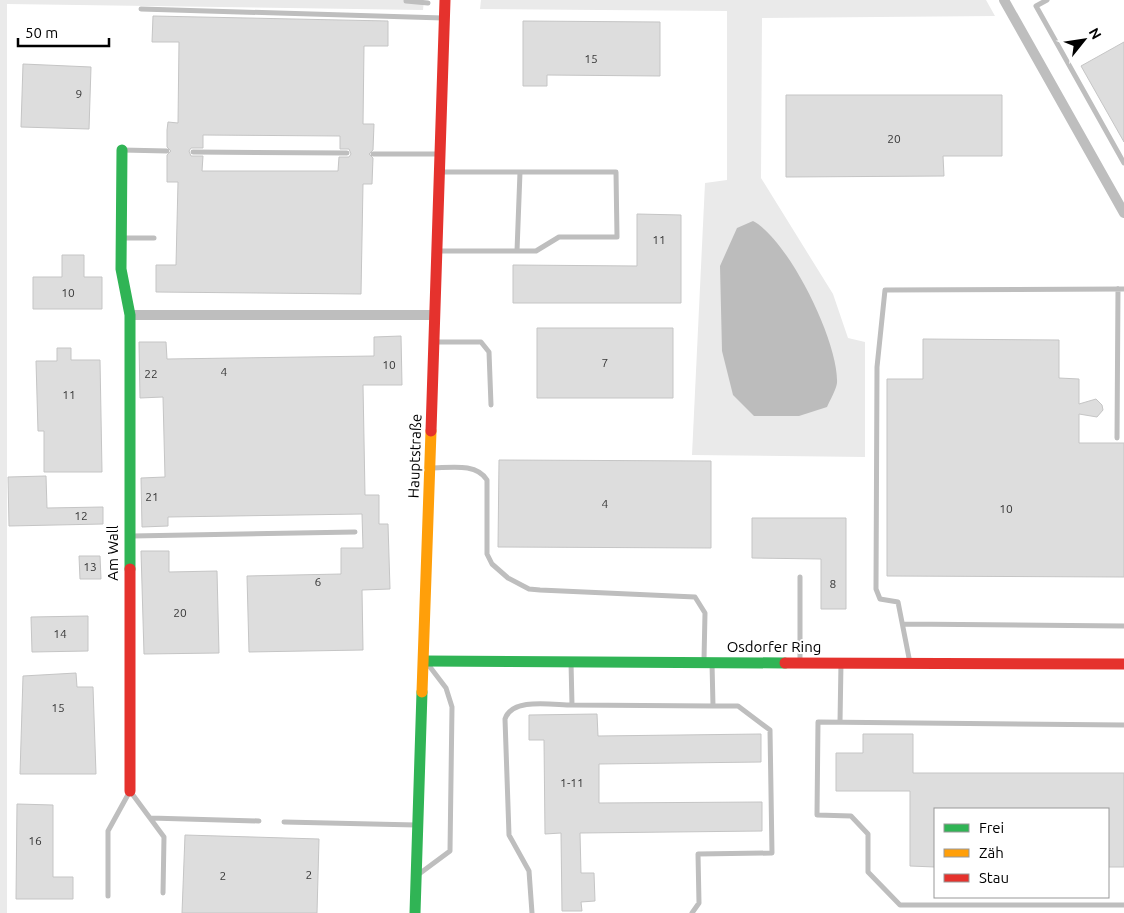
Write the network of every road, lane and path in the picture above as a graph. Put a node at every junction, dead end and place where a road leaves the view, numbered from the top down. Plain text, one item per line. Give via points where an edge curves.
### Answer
1 (444, 0) edge
2 (1004, 0) edge
3 (1047, 0) edge
4 (406, 1) edge
5 (428, 3) dead end
6 (141, 9) dead end
7 (444, 18) junction
8 (122, 150) joint
9 (168, 152) dead end
10 (193, 152) dead end
11 (347, 153) dead end
12 (373, 154) dead end
13 (440, 154) junction
14 (1124, 163) edge
15 (440, 172) junction
16 (520, 172) junction
17 (1124, 213) edge
18 (121, 238) junction
19 (154, 238) dead end
20 (438, 251) junction
21 (517, 251) junction
22 (1121, 289) edge
23 (130, 315) junction
24 (435, 315) junction
25 (434, 342) junction
26 (492, 405) dead end
27 (1117, 438) dead end
28 (430, 468) junction
29 (355, 532) dead end
30 (128, 536) junction
31 (800, 578) dead end
32 (903, 624) junction
33 (1124, 626) edge
34 (425, 661) junction
35 (571, 662) junction
36 (708, 662) junction
37 (800, 663) junction
38 (841, 663) junction
39 (910, 663) junction
40 (1124, 664) edge
41 (572, 705) junction
42 (713, 706) junction
43 (840, 722) junction
44 (1124, 725) edge
45 (130, 791) junction
46 (150, 818) junction
47 (259, 821) dead end
48 (284, 822) dead end
49 (419, 825) junction
50 (417, 875) junction
51 (163, 893) dead end
52 (108, 896) dead end
53 (1124, 905) edge
54 (415, 913) edge
55 (532, 913) edge
56 (692, 913) edge

1 - 7 street, Hauptstraße
2 - 17 street
3 - 14 lane via 1036,6
4 - 5 lane
6 - 7 lane
7 - 13 street, Hauptstraße
8 - 9 lane
8 - 18 street, Am Wall
10 - 11 lane
12 - 13 lane
13 - 15 street, Hauptstraße
15 - 16 lane
15 - 20 street, Hauptstraße
16 - 21 lane
16 - 21 lane via 616,172 616,237 560,237 536,251
18 - 19 lane
18 - 23 street, Am Wall via 121,268
20 - 21 lane
20 - 24 street, Hauptstraße
22 - 27 lane
22 - 32 lane via 885,290 877,367 876,589 880,599 898,602
23 - 24 street
23 - 30 street, Am Wall
24 - 25 street, Hauptstraße
25 - 26 lane via 481,342 486,346
25 - 28 street, Hauptstraße
28 - 34 street, Hauptstraße
28 - 36 lane via 471,468 484,475 487,480 487,554 498,570 529,589 695,597 705,613
29 - 30 lane
30 - 45 street, Am Wall
31 - 37 lane
32 - 33 lane
32 - 39 lane
34 - 35 street, Osdorfer Ring
34 - 49 street, Hauptstraße
34 - 50 lane via 446,688 452,707 450,851
35 - 36 street, Osdorfer Ring
35 - 41 lane
36 - 37 street, Osdorfer Ring
36 - 42 lane
37 - 38 street, Osdorfer Ring
38 - 39 street, Osdorfer Ring
38 - 43 lane
39 - 40 street, Osdorfer Ring
41 - 42 lane
41 - 55 lane via 520,705 511,709 505,719 509,835 529,871
42 - 56 lane via 738,706 770,730 772,853 698,854 700,903
43 - 44 lane
43 - 53 lane via 818,722 817,816 851,816 868,834 868,872 900,905
45 - 46 lane
45 - 52 lane via 108,831
46 - 47 lane
46 - 51 lane via 164,837
48 - 49 lane
49 - 50 street, Hauptstraße
50 - 54 street, Hauptstraße

